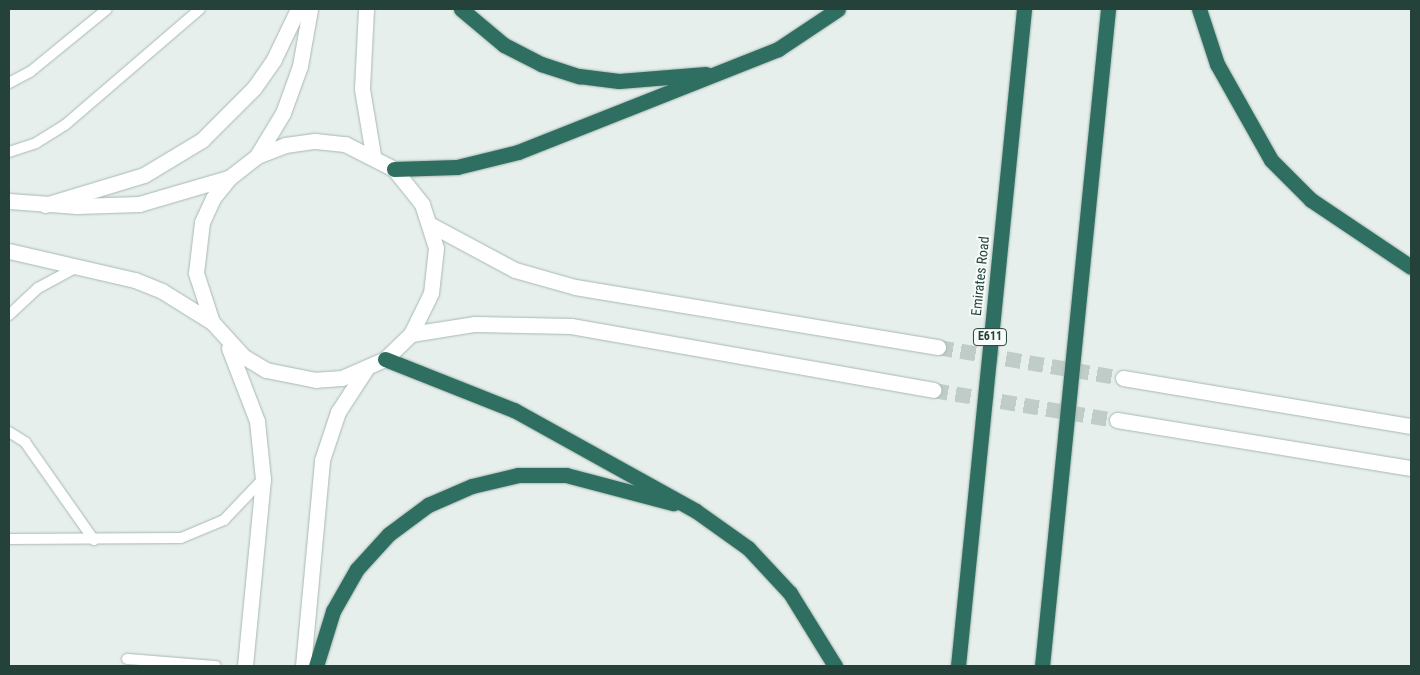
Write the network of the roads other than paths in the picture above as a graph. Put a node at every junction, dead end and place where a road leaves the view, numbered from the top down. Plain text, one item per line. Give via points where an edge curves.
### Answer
1 (107, 9) edge
2 (200, 9) edge
3 (298, 9) edge
4 (310, 9) edge
5 (366, 9) edge
6 (461, 9) edge
7 (838, 9) edge
8 (1024, 9) edge
9 (1108, 9) edge
10 (1199, 9) edge
11 (727, 72) junction
12 (9, 83) edge
13 (9, 152) edge
14 (373, 155) junction
15 (257, 156) junction
16 (394, 169) junction
17 (229, 178) junction
18 (9, 201) edge
19 (45, 205) junction
20 (431, 225) junction
21 (9, 251) edge
22 (77, 267) junction
23 (1411, 267) edge
24 (9, 315) edge
25 (212, 322) junction
26 (411, 334) junction
27 (225, 340) junction
28 (938, 347) tunnel mouth
29 (385, 359) junction
30 (366, 369) junction
31 (1124, 378) tunnel mouth
32 (933, 390) tunnel mouth
33 (1117, 420) tunnel mouth
34 (1411, 426) edge
35 (9, 432) edge
36 (1411, 468) edge
37 (263, 478) junction
38 (696, 511) junction
39 (9, 540) edge
40 (94, 540) junction
41 (127, 659) dead end
42 (216, 666) edge
43 (245, 666) edge
44 (303, 666) edge
45 (316, 666) edge
46 (835, 666) edge
47 (958, 666) edge
48 (1042, 666) edge

1 - 12 lane via 30,72
2 - 13 lane via 65,125 36,143
3 - 19 street via 274,59 254,88 202,140 144,175
4 - 15 street via 293,90
5 - 14 street via 362,89
6 - 11 highway via 504,45 540,64 579,76 619,81
7 - 11 highway via 778,49
8 - 47 highway, Emirates Road / E611
9 - 48 highway
10 - 23 highway via 1217,64 1271,160 1311,200
11 - 16 highway via 488,161
14 - 15 street via 345,144 315,141 285,145
14 - 16 street
15 - 17 street
16 - 20 street via 414,192
17 - 19 street via 139,204
17 - 25 street via 202,222 196,247 196,273
18 - 19 street
20 - 26 street via 436,248 432,293
20 - 28 street via 514,270 575,287
21 - 22 street
22 - 24 lane via 38,288
22 - 25 street via 162,291
25 - 27 street
26 - 29 street
26 - 32 street via 482,324 571,326
27 - 30 street via 259,366 291,378 342,378
27 - 37 street via 257,421
29 - 30 street
29 - 38 highway via 514,410
30 - 44 street via 338,412 322,460
31 - 34 street
33 - 36 street
35 - 40 lane via 25,442
37 - 40 lane via 236,511 196,534 166,541
37 - 43 street
38 - 45 highway via 613,484 566,475 518,475 472,486 428,506 405,522 357,569 333,610
38 - 46 highway via 748,548 790,593
39 - 40 lane
41 - 42 lane

